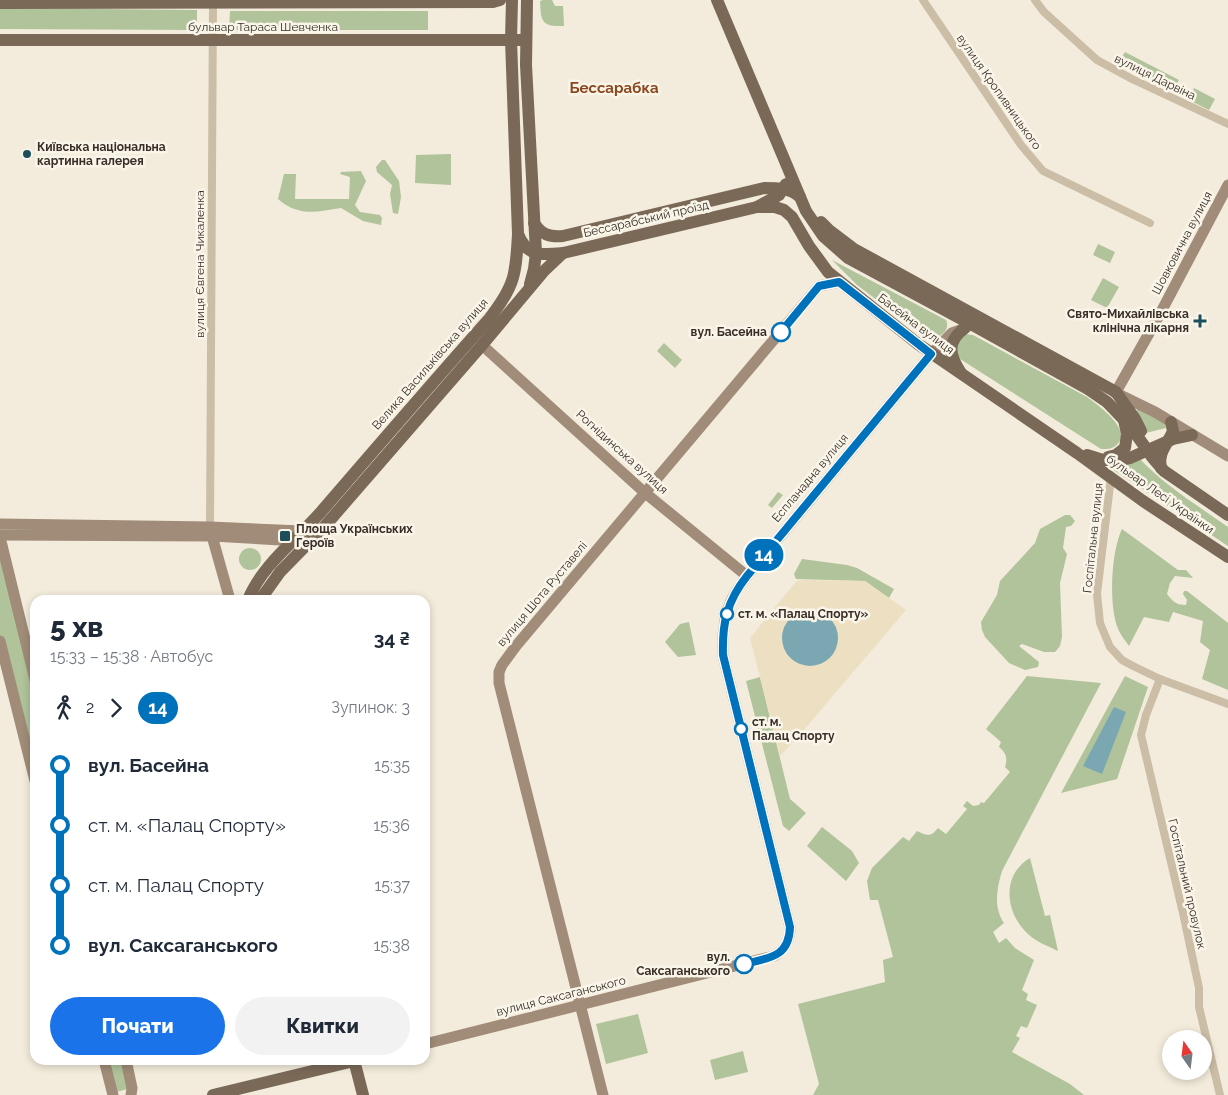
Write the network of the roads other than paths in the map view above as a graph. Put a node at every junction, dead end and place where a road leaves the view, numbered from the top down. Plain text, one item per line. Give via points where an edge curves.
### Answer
1 (500, 0) edge
2 (512, 0) edge
3 (527, 0) edge
4 (717, 0) edge
5 (923, 0) edge
6 (1035, 0) edge
7 (213, 1) edge
8 (0, 3) edge
9 (0, 40) edge
10 (213, 40) junction
11 (511, 40) junction
12 (526, 40) junction
13 (1228, 124) edge
14 (787, 170) junction
15 (1228, 185) edge
16 (785, 189) junction
17 (799, 196) junction
18 (757, 207) junction
19 (534, 223) junction
20 (1150, 223) dead end
21 (518, 234) junction
22 (536, 253) junction
23 (563, 253) junction
24 (839, 282) junction
25 (526, 294) junction
26 (965, 328) junction
27 (978, 328) junction
28 (482, 345) junction
29 (931, 354) junction
30 (962, 375) junction
31 (1088, 389) junction
32 (1116, 392) junction
33 (1122, 417) junction
34 (1171, 422) junction
35 (1192, 435) junction
36 (1168, 441) junction
37 (1147, 450) junction
38 (1077, 452) junction
39 (1228, 456) edge
40 (1094, 457) junction
41 (1161, 468) junction
42 (1111, 477) junction
43 (644, 492) junction
44 (1228, 515) edge
45 (0, 524) edge
46 (211, 532) junction
47 (0, 536) edge
48 (306, 536) junction
49 (291, 542) junction
50 (1228, 558) edge
51 (747, 576) junction
52 (229, 595) edge
53 (251, 595) edge
54 (264, 595) edge
55 (0, 640) edge
56 (30, 659) edge
57 (1160, 679) junction
58 (1228, 704) edge
59 (30, 761) edge
60 (787, 944) joint
61 (580, 1005) junction
62 (430, 1043) edge
63 (105, 1065) edge
64 (127, 1065) edge
65 (335, 1065) edge
66 (356, 1065) edge
67 (114, 1095) edge
68 (131, 1095) edge
69 (214, 1095) edge
70 (363, 1095) edge
71 (603, 1095) edge
72 (1220, 1095) edge

1 - 7 main road, бульвар Тараса Шевченка
2 - 11 main road, Велика Васильківська вулиця
3 - 12 main road, Велика Васильківська вулиця
4 - 14 main road, Басейна вулиця
5 - 20 street, вулиця Кропивницького via 1021,145 1043,171
6 - 13 street, вулиця Дарвіна via 1097,60 1132,80
7 - 8 main road, бульвар Тараса Шевченка
7 - 10 street, вулиця Євгена Чикаленка
9 - 10 main road, бульвар Тараса Шевченка
10 - 11 main road, бульвар Тараса Шевченка
10 - 46 street, вулиця Євгена Чикаленка
11 - 12 main road, бульвар Тараса Шевченка
11 - 21 main road, Велика Васильківська вулиця
12 - 19 main road, Велика Васильківська вулиця
14 - 16 main road
14 - 17 main road, Басейна вулиця
15 - 32 main road, Шовковична вулиця
16 - 17 main road, Бессарабський проїзд
16 - 18 main road, Бессарабський проїзд
16 - 19 main road, Бессарабський проїзд via 764,188 567,235 551,237
17 - 27 main road, Басейна вулиця via 822,236 848,258
17 - 32 main road, Басейна вулиця via 829,230 854,249
18 - 23 main road, Бессарабський проїзд
18 - 24 main road, Басейна вулиця via 775,206 792,217 820,263
19 - 22 main road, Велика Васильківська вулиця
21 - 22 main road via 524,246
21 - 48 main road, Велика Васильківська вулиця via 514,278 503,301
22 - 23 main road, Бессарабський проїзд
22 - 25 main road, Велика Васильківська вулиця
23 - 25 main road, Велика Васильківська вулиця
24 - 29 main road, Басейна вулиця
24 - 43 main road, вулиця Шота Руставелі via 819,286
25 - 28 main road, Велика Васильківська вулиця
26 - 27 main road
26 - 29 main road, Еспланадна вулиця via 952,333
26 - 30 main road via 955,337 951,348 954,362
27 - 31 main road, Басейна вулиця
28 - 43 main road, Рогнідинська вулиця
28 - 48 main road, Велика Васильківська вулиця via 331,519
29 - 30 main road, Басейна вулиця
29 - 51 main road, Еспланадна вулиця
30 - 38 main road, Басейна вулиця
31 - 32 main road
31 - 33 main road, бульвар Лесі Українки
32 - 34 main road
32 - 37 main road via 1135,419
33 - 37 main road, бульвар Лесі Українки
33 - 40 main road via 1127,434 1124,448 1116,455
34 - 35 main road
34 - 36 main road via 1173,431
35 - 36 main road
35 - 39 main road
36 - 37 main road
36 - 41 main road via 1162,451
37 - 40 main road via 1130,458 1111,461
37 - 41 main road, бульвар Лесі Українки
38 - 40 main road
38 - 42 main road, бульвар Лесі Українки
41 - 44 main road, бульвар Лесі Українки
42 - 50 main road, бульвар Лесі Українки
42 - 57 street, Госпітальна вулиця via 1097,594 1100,623 1110,647 1122,660
43 - 51 main road, Рогнідинська вулиця
43 - 61 main road, вулиця Шота Руставелі via 509,655 499,672 499,683
45 - 46 main road
46 - 47 main road
46 - 48 main road
46 - 49 main road
46 - 52 main road
47 - 56 main road
48 - 49 main road, Велика Васильківська вулиця
48 - 54 main road, Велика Васильківська вулиця
49 - 53 main road, Велика Васильківська вулиця via 260,578
51 - 60 main road, Еспланадна вулиця via 731,599 724,625 723,655 790,927
55 - 59 main road
57 - 58 street, Госпітальна вулиця
57 - 72 street, Госпітальний провулок via 1142,735
60 - 61 main road, вулиця Саксаганського via 774,956
61 - 62 main road, вулиця Саксаганського
61 - 71 main road, вулиця Шота Руставелі
63 - 67 main road
64 - 68 main road
65 - 69 main road
66 - 70 main road

